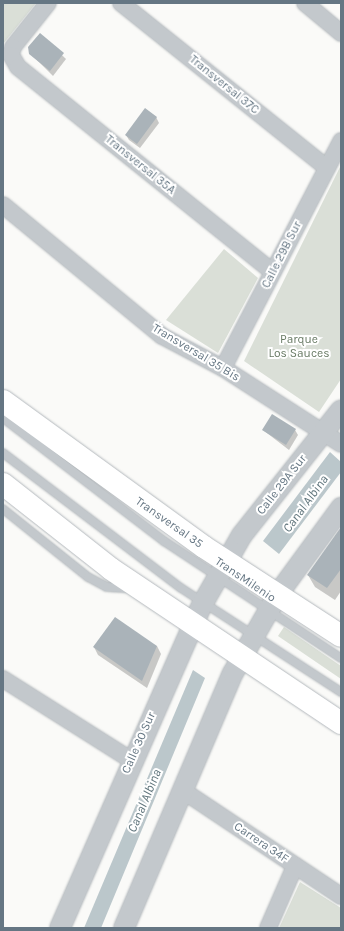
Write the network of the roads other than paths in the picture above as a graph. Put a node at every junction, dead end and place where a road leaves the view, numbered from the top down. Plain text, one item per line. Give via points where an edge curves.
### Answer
1 (48, 3) edge
2 (121, 3) edge
3 (305, 3) edge
4 (341, 33) edge
5 (341, 141) edge
6 (327, 168) junction
7 (3, 206) edge
8 (273, 272) junction
9 (223, 368) junction
10 (3, 401) edge
11 (341, 410) edge
12 (3, 418) edge
13 (334, 439) edge
14 (3, 453) edge
15 (3, 484) edge
16 (341, 508) edge
17 (3, 509) edge
18 (222, 569) junction
19 (138, 588) junction
20 (273, 602) junction
21 (203, 603) junction
22 (192, 626) junction
23 (255, 636) junction
24 (341, 636) edge
25 (241, 658) junction
26 (341, 658) edge
27 (3, 679) edge
28 (341, 692) edge
29 (341, 723) edge
30 (131, 760) junction
31 (182, 790) junction
32 (295, 866) junction
33 (341, 896) edge
34 (60, 928) edge
35 (124, 928) edge
36 (268, 928) edge

1 - 8 street, Transversal 35A via 19,38 11,55 18,67
2 - 6 street, Transversal 37C
3 - 4 street
5 - 6 street, Calle 29B Sur
6 - 8 street, Calle 29B Sur
7 - 9 street, Transversal 35 Bis via 162,336
8 - 9 street, Calle 29B Sur
9 - 13 street, Transversal 35 Bis
10 - 18 highway, Transversal 35
11 - 13 street, Calle 29A Sur
12 - 18 lane, TransMilenio via 164,541
13 - 18 street, Calle 29A Sur via 242,535
14 - 21 lane
15 - 19 highway
16 - 20 street
17 - 19 lane via 88,577 107,587
18 - 20 highway, Transversal 35
18 - 21 street, Calle 30 Sur
19 - 22 highway
20 - 23 street
20 - 24 highway, Transversal 35
20 - 26 lane, TransMilenio
21 - 22 street, Calle 30 Sur
21 - 23 lane
22 - 25 highway
22 - 30 street, Calle 30 Sur
23 - 25 street
23 - 28 lane
25 - 29 highway
25 - 31 street
27 - 30 street
30 - 34 street, Calle 30 Sur
31 - 32 street, Carrera 34F
31 - 35 street
32 - 33 street, Carrera 34F
32 - 36 street

